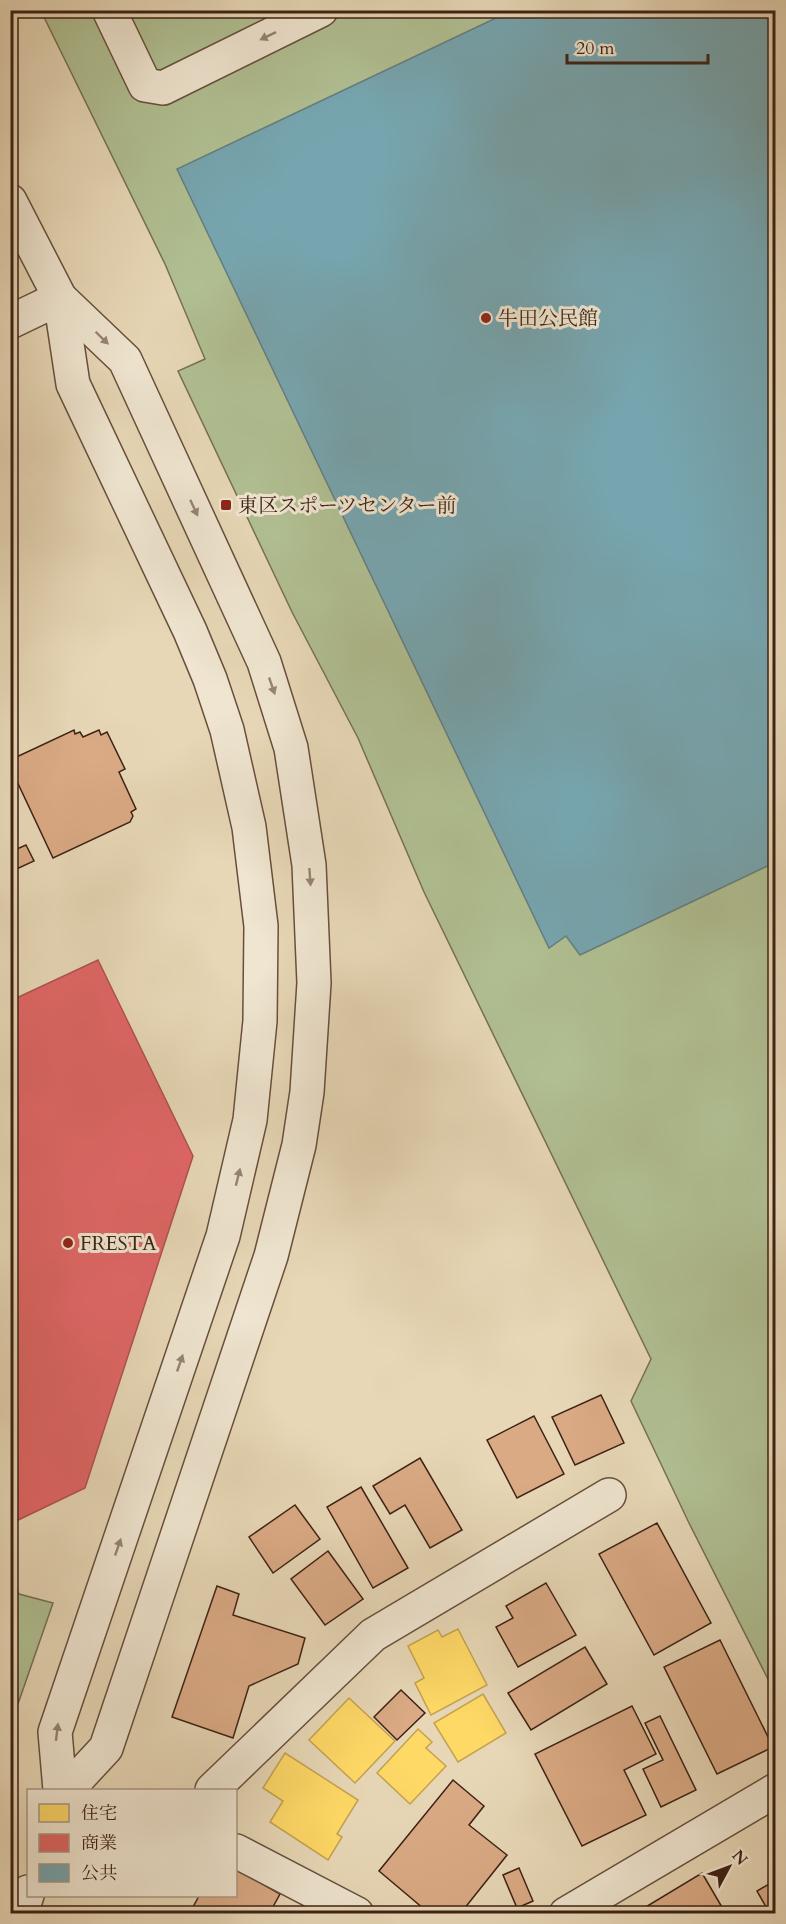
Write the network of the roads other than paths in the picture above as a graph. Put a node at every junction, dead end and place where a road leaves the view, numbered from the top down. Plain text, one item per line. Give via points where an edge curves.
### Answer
1 (109, 10) edge
2 (321, 10) edge
3 (10, 201) edge
4 (60, 298) junction
5 (10, 322) edge
6 (609, 1495) dead end
7 (60, 1789) edge
8 (69, 1789) edge
9 (214, 1789) edge
10 (776, 1790) edge
11 (237, 1852) edge
12 (27, 1895) edge
13 (21, 1914) edge
14 (357, 1914) edge
15 (566, 1914) edge

2 -> 1 street via 163,88 145,85
3 - 4 street
4 - 5 street
7 -> 4 street via 55,1732 223,1236 239,1172 256,1070 262,974 257,876 240,778 227,730 190,631 73,384
4 -> 8 street via 125,360 264,662 291,748 302,806 314,982 307,1092 299,1145 272,1256 106,1748
6 - 9 street via 373,1635
10 - 15 street
11 - 14 street
12 - 13 street

